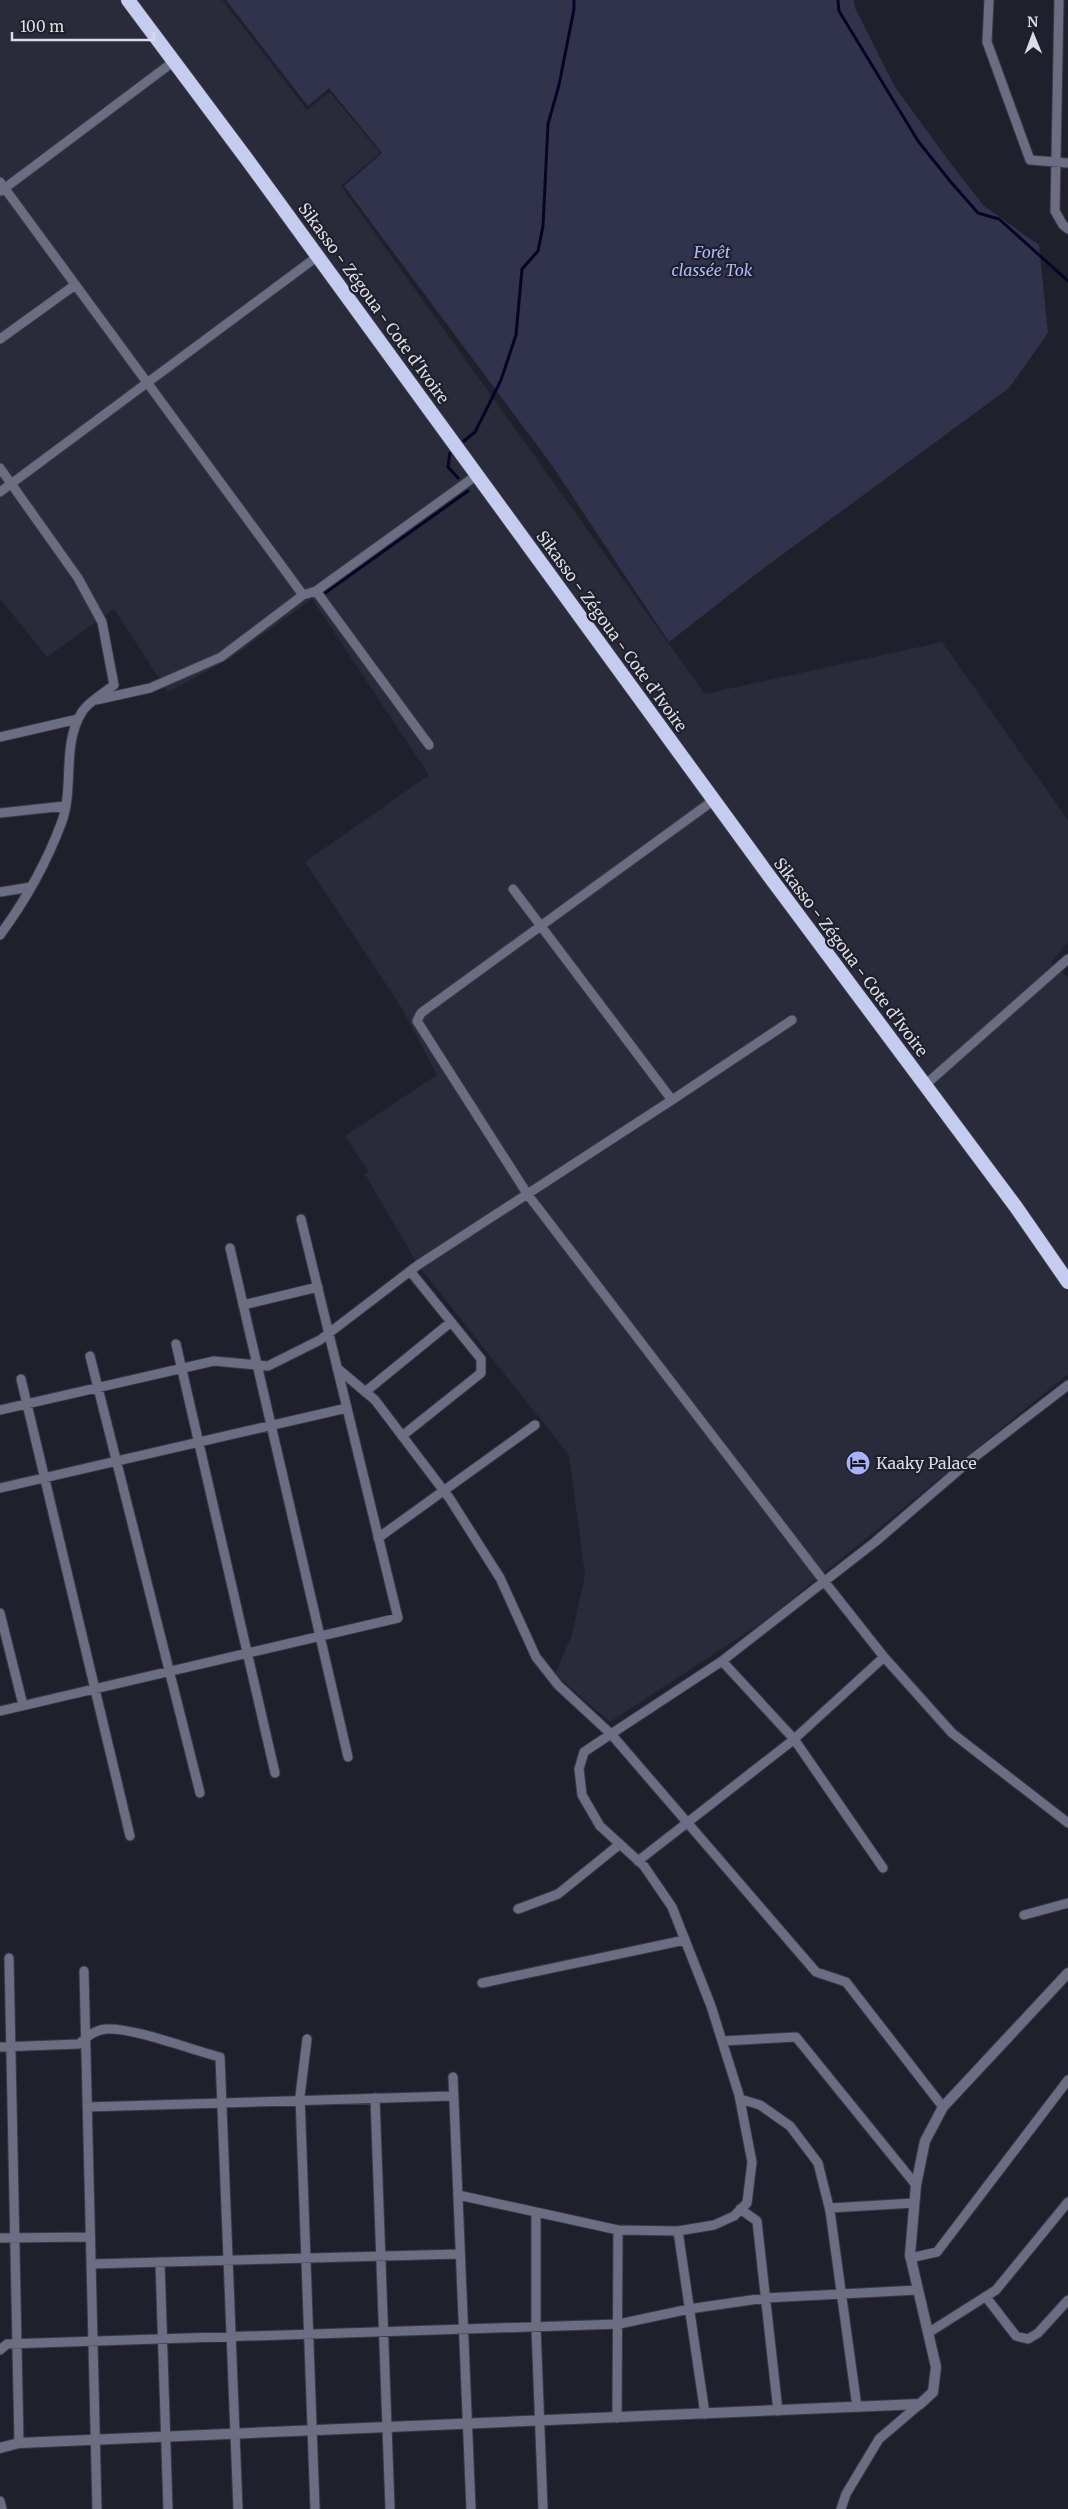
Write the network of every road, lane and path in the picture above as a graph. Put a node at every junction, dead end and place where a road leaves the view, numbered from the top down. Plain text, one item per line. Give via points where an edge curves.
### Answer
1 (128, 0) edge
2 (989, 0) edge
3 (1059, 0) edge
4 (173, 62) junction
5 (1056, 162) junction
6 (1068, 163) edge
7 (2, 188) edge
8 (1068, 228) edge
9 (318, 256) junction
10 (75, 285) junction
11 (0, 339) edge
12 (147, 385) junction
13 (0, 468) edge
14 (477, 475) junction
15 (11, 484) junction
16 (0, 492) edge
17 (316, 591) junction
18 (302, 595) junction
19 (94, 701) junction
20 (78, 719) junction
21 (0, 737) edge
22 (429, 745) dead end
23 (714, 800) junction
24 (65, 806) junction
25 (0, 813) edge
26 (31, 887) junction
27 (513, 889) dead end
28 (0, 892) edge
29 (540, 926) junction
30 (0, 935) edge
31 (1068, 959) edge
32 (792, 1020) dead end
33 (925, 1085) junction
34 (672, 1100) junction
35 (528, 1195) junction
36 (301, 1219) dead end
37 (230, 1248) dead end
38 (410, 1270) junction
39 (1068, 1282) edge
40 (318, 1287) junction
41 (243, 1305) junction
42 (451, 1322) junction
43 (329, 1333) junction
44 (176, 1344) dead end
45 (90, 1356) dead end
46 (257, 1365) junction
47 (337, 1368) junction
48 (182, 1369) junction
49 (21, 1379) dead end
50 (1068, 1385) edge
51 (98, 1388) junction
52 (365, 1392) junction
53 (27, 1404) junction
54 (347, 1408) junction
55 (0, 1410) edge
56 (536, 1425) dead end
57 (271, 1426) junction
58 (402, 1436) junction
59 (199, 1443) junction
60 (117, 1462) junction
61 (44, 1479) junction
62 (0, 1488) edge
63 (444, 1490) junction
64 (378, 1538) junction
65 (824, 1582) junction
66 (0, 1612) edge
67 (320, 1636) junction
68 (248, 1653) junction
69 (884, 1657) junction
70 (722, 1661) junction
71 (169, 1672) junction
72 (95, 1689) junction
73 (23, 1705) junction
74 (0, 1711) edge
75 (611, 1734) junction
76 (794, 1739) junction
77 (348, 1757) dead end
78 (275, 1773) dead end
79 (200, 1793) dead end
80 (1068, 1822) edge
81 (687, 1823) junction
82 (130, 1836) dead end
83 (620, 1844) junction
84 (638, 1861) junction
85 (884, 1868) dead end
86 (1068, 1903) edge
87 (518, 1909) dead end
88 (1024, 1915) dead end
89 (685, 1940) junction
90 (8, 1958) dead end
91 (84, 1971) dead end
92 (1068, 1973) edge
93 (482, 1984) dead end
94 (85, 2038) junction
95 (307, 2039) dead end
96 (723, 2040) junction
97 (0, 2047) edge
98 (10, 2047) junction
99 (453, 2077) dead end
100 (1068, 2080) edge
101 (453, 2096) junction
102 (376, 2098) junction
103 (740, 2099) junction
104 (300, 2101) junction
105 (222, 2103) junction
106 (87, 2107) junction
107 (944, 2107) junction
108 (916, 2185) junction
109 (458, 2195) junction
110 (1068, 2202) edge
111 (914, 2203) junction
112 (830, 2208) junction
113 (740, 2209) junction
114 (536, 2212) junction
115 (618, 2230) junction
116 (678, 2231) junction
117 (90, 2237) junction
118 (0, 2238) edge
119 (15, 2238) junction
120 (460, 2254) junction
121 (381, 2256) junction
122 (306, 2258) junction
123 (910, 2258) junction
124 (228, 2260) junction
125 (160, 2262) junction
126 (91, 2264) junction
127 (918, 2290) junction
128 (841, 2294) junction
129 (986, 2297) junction
130 (766, 2298) junction
131 (1068, 2300) edge
132 (689, 2309) junction
133 (617, 2324) junction
134 (536, 2327) junction
135 (463, 2329) junction
136 (384, 2332) junction
137 (309, 2334) junction
138 (928, 2334) junction
139 (231, 2337) junction
140 (162, 2339) junction
141 (93, 2341) junction
142 (17, 2344) junction
143 (0, 2350) edge
144 (920, 2404) junction
145 (856, 2407) junction
146 (778, 2411) junction
147 (705, 2414) junction
148 (617, 2418) junction
149 (540, 2422) junction
150 (467, 2425) junction
151 (388, 2428) junction
152 (312, 2431) junction
153 (235, 2434) junction
154 (166, 2437) junction
155 (96, 2440) junction
156 (20, 2443) junction
157 (0, 2448) edge
158 (0, 2501) edge
159 (2, 2509) edge
160 (97, 2509) edge
161 (168, 2509) edge
162 (238, 2509) edge
163 (315, 2509) edge
164 (390, 2509) edge
165 (471, 2509) edge
166 (543, 2509) edge
167 (841, 2509) edge

1 - 4 highway, Sikasso - Zégoua - Cote d'Ivoire
2 - 5 street via 987,42 1030,160
3 - 5 street
4 - 7 street
4 - 9 highway, Sikasso - Zégoua - Cote d'Ivoire
5 - 6 street
5 - 8 street via 1055,211
7 - 10 street
9 - 12 street
9 - 14 highway, Sikasso - Zégoua - Cote d'Ivoire
10 - 11 street
10 - 12 street
12 - 15 street
12 - 18 street
13 - 15 street
14 - 17 street
14 - 23 highway, Sikasso - Zégoua - Cote d'Ivoire
15 - 16 street
15 - 19 street via 78,578 102,622 114,685
17 - 18 street
17 - 22 street
18 - 19 street via 221,657 150,688
19 - 20 street
20 - 21 street
20 - 24 street via 72,734 70,782
23 - 29 street
23 - 33 highway, Sikasso - Zégoua - Cote d'Ivoire
24 - 25 street
24 - 26 street via 62,823
26 - 28 street
26 - 30 street
27 - 29 street
29 - 34 street
29 - 35 street via 421,1012 417,1021
31 - 33 street
32 - 34 street
33 - 39 highway, Sikasso - Zégoua - Cote d'Ivoire
34 - 35 street
35 - 38 street
35 - 65 street
36 - 40 street
37 - 41 street
38 - 42 street
38 - 43 street
40 - 41 street
40 - 43 street
41 - 46 street
42 - 52 street
42 - 58 street via 481,1359 481,1373
43 - 46 street via 268,1366
43 - 47 street
44 - 48 street
45 - 51 street
46 - 48 street via 214,1361
46 - 57 street
47 - 52 street
47 - 54 street
48 - 51 street
48 - 59 street
49 - 53 street
50 - 65 street via 967,1463
51 - 53 street
51 - 60 street
52 - 58 street via 375,1400
53 - 55 street
53 - 61 street
54 - 57 street
54 - 64 street
56 - 63 street
57 - 59 street
57 - 67 street
58 - 63 street
59 - 60 street
59 - 68 street
60 - 61 street
60 - 71 street
61 - 62 street
61 - 72 street
63 - 64 street
63 - 75 street via 500,1578 536,1657 558,1685
64 - 67 street via 398,1618
65 - 69 street
65 - 70 street
66 - 73 street
67 - 68 street
67 - 77 street
68 - 71 street
68 - 78 street
69 - 76 street
69 - 80 street via 952,1732
70 - 75 street
70 - 76 street
71 - 72 street
71 - 79 street
72 - 73 street
72 - 82 street
73 - 74 street
75 - 81 street
75 - 83 street via 584,1752 579,1769 582,1795 600,1826
76 - 81 street
76 - 85 street
81 - 84 street
81 - 107 street via 816,1972 846,1982
83 - 84 street
83 - 87 street via 558,1894
84 - 89 street via 672,1907
86 - 88 street
89 - 93 street
89 - 96 street
90 - 98 street
91 - 94 street
92 - 107 street
94 - 98 street via 79,2044
94 - 105 street via 106,2029 126,2031 220,2058
94 - 106 street
95 - 104 street
96 - 103 street
96 - 108 street via 796,2037
97 - 98 street
98 - 119 street
99 - 101 street
100 - 123 street via 937,2252
101 - 102 street
101 - 109 street
102 - 104 street
102 - 121 street
103 - 112 street via 760,2105 790,2126 818,2163
103 - 113 street via 752,2162 746,2202
104 - 105 street
104 - 122 street
105 - 106 street
105 - 124 street
106 - 117 street
107 - 108 street via 924,2141
108 - 111 street
109 - 114 street
109 - 120 street
110 - 129 street via 996,2290
111 - 112 street
111 - 123 street
112 - 128 street
113 - 116 street via 734,2216 714,2225
113 - 130 street via 757,2221
114 - 115 street
114 - 134 street
115 - 116 street
115 - 133 street
116 - 132 street
117 - 119 street
117 - 126 street
118 - 119 street
119 - 142 street
120 - 121 street
120 - 135 street
121 - 122 street
121 - 136 street
122 - 124 street
122 - 137 street
123 - 127 street
124 - 125 street
124 - 139 street
125 - 126 street
125 - 140 street
126 - 141 street
127 - 128 street
127 - 138 street
128 - 130 street
128 - 145 street
129 - 131 street via 1016,2336 1028,2339 1038,2333
129 - 138 street
130 - 132 street
130 - 146 street
132 - 133 street
132 - 147 street
133 - 134 street
133 - 148 street
134 - 135 street
134 - 149 street
135 - 136 street
135 - 150 street
136 - 137 street
136 - 151 street
137 - 139 street
137 - 152 street
138 - 144 street via 936,2367 933,2392
139 - 140 street
139 - 153 street
140 - 141 street
140 - 154 street
141 - 142 street
141 - 155 street
142 - 143 street via 7,2344
142 - 156 street
144 - 145 street
144 - 167 street via 879,2439 846,2494
145 - 146 street
146 - 147 street
147 - 148 street
148 - 149 street
149 - 150 street
149 - 166 street
150 - 151 street
150 - 165 street
151 - 152 street
151 - 164 street
152 - 153 street
152 - 163 street
153 - 154 street
153 - 162 street
154 - 155 street
154 - 161 street
155 - 156 street
155 - 160 street
156 - 157 street
158 - 159 street

